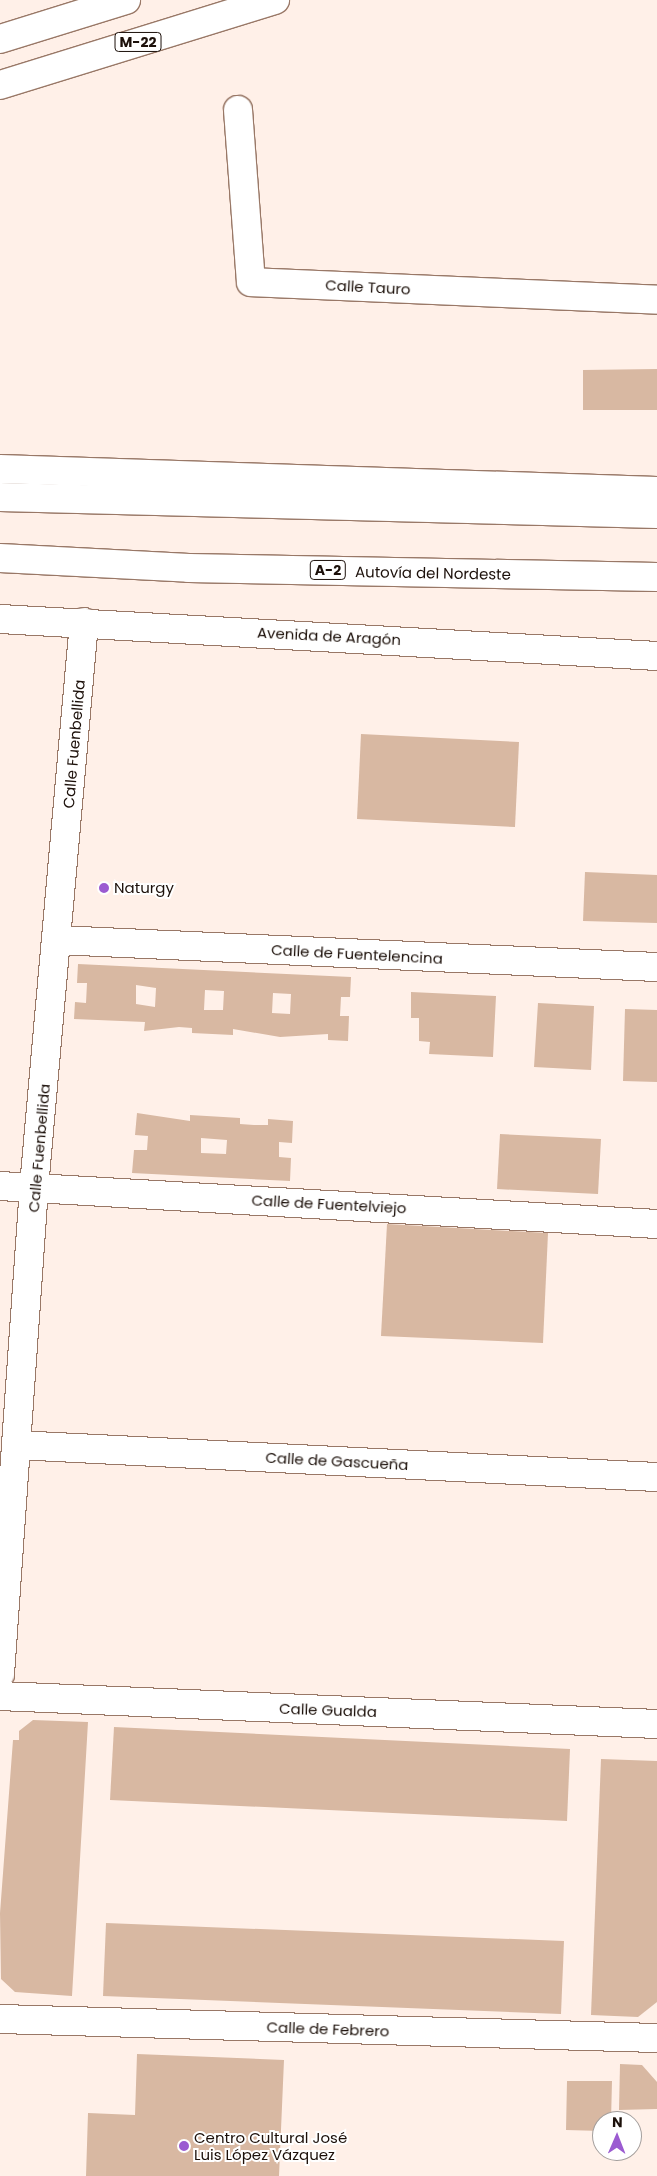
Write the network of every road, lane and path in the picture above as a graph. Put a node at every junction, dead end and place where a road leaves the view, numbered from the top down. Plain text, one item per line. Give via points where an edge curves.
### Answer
1 (126, 0) edge
2 (275, 0) edge
3 (0, 38) edge
4 (0, 85) edge
5 (238, 110) dead end
6 (657, 300) edge
7 (0, 470) edge
8 (657, 491) edge
9 (0, 496) edge
10 (657, 514) edge
11 (0, 558) edge
12 (657, 578) edge
13 (0, 619) edge
14 (84, 622) junction
15 (657, 656) edge
16 (57, 940) junction
17 (657, 968) edge
18 (0, 1186) edge
19 (34, 1187) junction
20 (657, 1224) edge
21 (16, 1446) junction
22 (657, 1477) edge
23 (0, 1674) edge
24 (0, 1696) edge
25 (657, 1724) edge
26 (0, 2019) edge
27 (657, 2038) edge

1 - 3 main road
2 - 4 main road, M-22
5 - 6 main road, Calle Tauro via 251,282
7 - 8 main road
9 - 10 main road
11 - 12 main road, Autovía del Nordeste / A-2 via 189,568
13 - 14 main road, Avenida de Aragón
14 - 15 main road, Avenida de Aragón
14 - 16 main road, Calle Fuenbellida
16 - 17 main road, Calle de Fuentelencina
16 - 19 main road, Calle Fuenbellida
18 - 19 main road, Calle de Fuentelviejo
19 - 20 main road, Calle de Fuentelviejo
19 - 21 main road, Calle Fuenbellida
21 - 22 main road, Calle de Gascueña
21 - 23 main road, Calle Fuenbellida
24 - 25 main road, Calle Gualda
26 - 27 main road, Calle de Febrero

